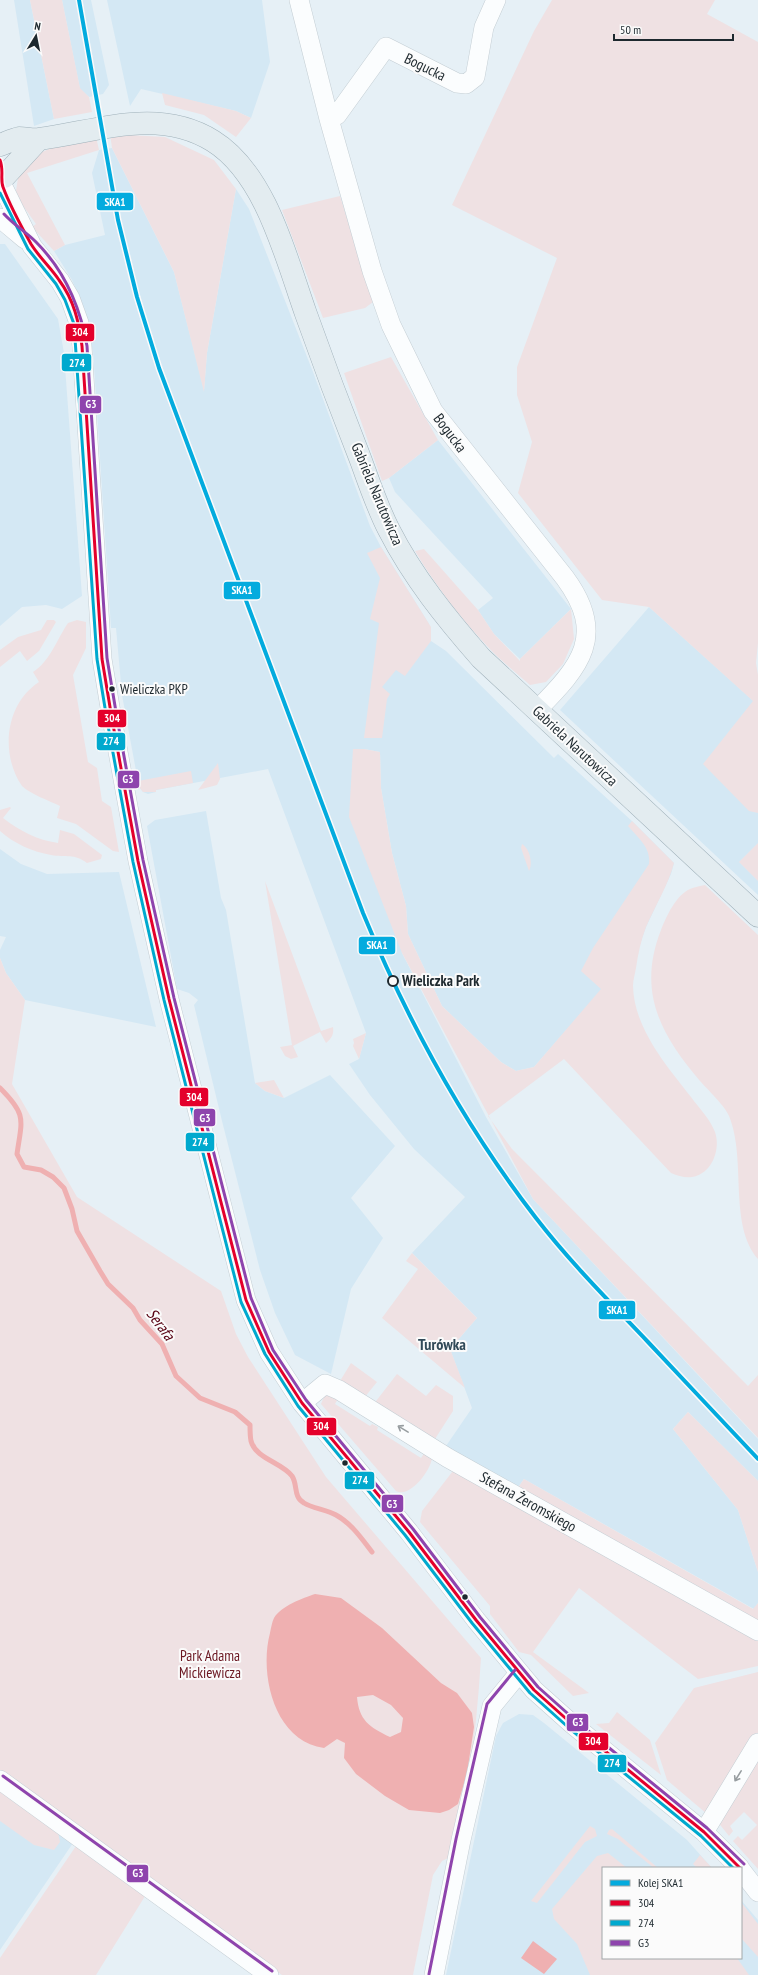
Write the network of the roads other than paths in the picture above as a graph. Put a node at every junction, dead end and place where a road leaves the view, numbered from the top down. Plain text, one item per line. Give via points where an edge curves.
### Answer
1 (299, 0) edge
2 (496, 0) edge
3 (329, 118) junction
4 (38, 140) junction
5 (0, 145) edge
6 (2, 178) edge
7 (0, 218) edge
8 (32, 246) junction
9 (537, 710) junction
10 (758, 916) edge
11 (302, 1403) junction
12 (758, 1631) edge
13 (519, 1673) junction
14 (758, 1742) edge
15 (0, 1780) edge
16 (708, 1826) junction
17 (739, 1867) edge
18 (742, 1872) edge
19 (758, 1892) edge
20 (269, 1975) edge
21 (434, 1975) edge

1 - 3 street, Bogucka
2 - 3 street, Bogucka via 484,27 475,77 466,84 457,83 386,47 337,115
3 - 9 street, Bogucka via 377,286 391,325 421,391 432,411 452,437 565,578 584,610 588,631 579,660 571,673
4 - 5 main road, Gabriela Narutowicza via 18,138
4 - 6 main road
4 - 9 main road, Gabriela Narutowicza via 118,124 154,122 186,128 214,142 236,160 255,186 273,224 388,529 416,578 454,628 481,658
6 - 8 street
7 - 8 street
8 - 11 street via 66,290 78,323 82,346 104,671 138,860 169,999 246,1300 269,1352
9 - 10 main road, Gabriela Narutowicza
12 -> 11 street, Stefana Żeromskiego via 448,1458 338,1390 325,1384
11 - 13 street via 409,1532
13 - 16 street via 550,1706
13 - 21 street via 492,1706 461,1840
14 -> 16 street
15 - 20 street
16 - 17 street
18 - 19 street

